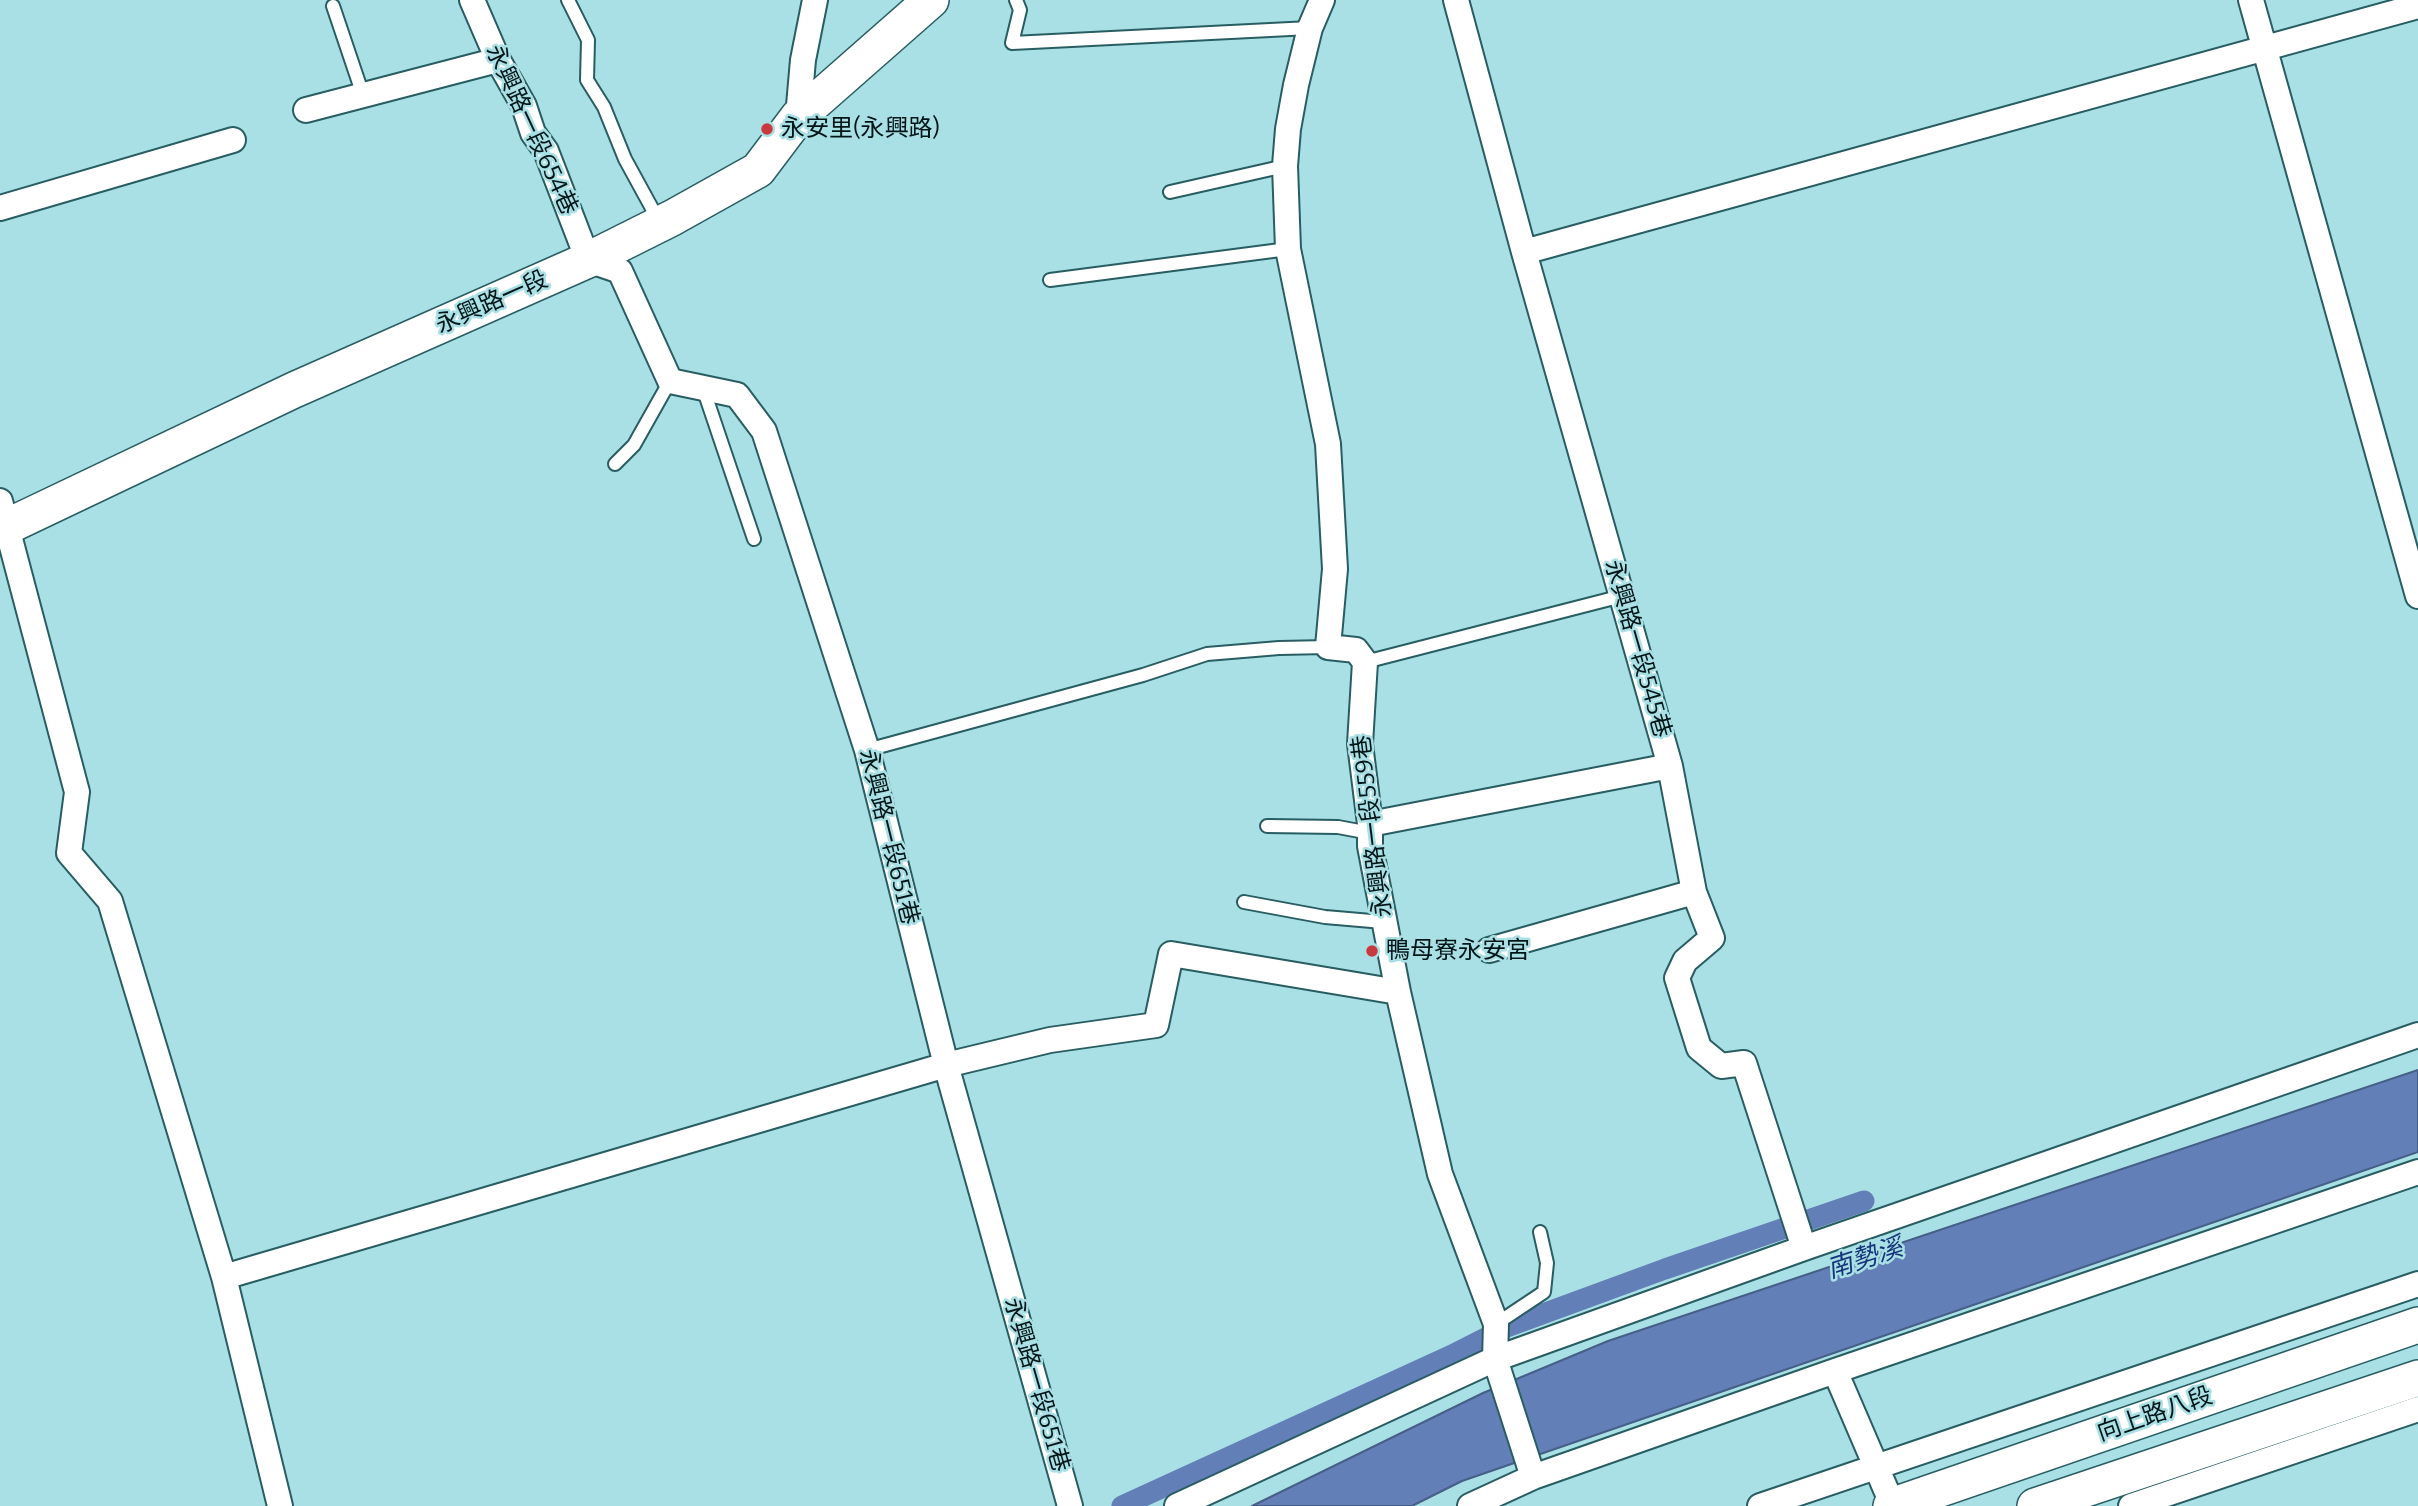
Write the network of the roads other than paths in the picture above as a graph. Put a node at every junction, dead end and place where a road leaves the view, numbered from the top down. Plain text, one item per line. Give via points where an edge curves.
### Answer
1 (472, 0) edge
2 (568, 0) edge
3 (815, 0) edge
4 (931, 0) edge
5 (1016, 0) edge
6 (1322, 0) edge
7 (1456, 0) edge
8 (2251, 0) edge
9 (333, 6) dead end
10 (2418, 6) edge
11 (1310, 28) junction
12 (2264, 49) junction
13 (498, 60) junction
14 (363, 95) junction
15 (306, 110) dead end
16 (798, 117) junction
17 (233, 140) dead end
18 (1285, 166) junction
19 (1170, 192) dead end
20 (0, 208) edge
21 (660, 224) junction
22 (1288, 249) junction
23 (1524, 252) junction
24 (588, 260) junction
25 (1049, 280) dead end
26 (670, 381) junction
27 (703, 388) junction
28 (615, 464) dead end
29 (3, 519) edge
30 (754, 539) dead end
31 (1622, 596) junction
32 (2418, 596) edge
33 (1328, 647) junction
34 (1365, 662) junction
35 (867, 750) junction
36 (1671, 766) junction
37 (1267, 826) dead end
38 (1370, 829) junction
39 (1693, 892) junction
40 (1244, 902) dead end
41 (1383, 922) junction
42 (1489, 950) dead end
43 (1398, 992) junction
44 (2418, 1035) edge
45 (946, 1065) junction
46 (2418, 1172) edge
47 (1540, 1232) dead end
48 (1804, 1248) junction
49 (223, 1277) junction
50 (2418, 1284) edge
51 (1496, 1324) junction
52 (2418, 1325) edge
53 (1498, 1369) junction
54 (1835, 1371) junction
55 (2418, 1378) edge
56 (2418, 1409) edge
57 (1877, 1466) junction
58 (1531, 1469) junction
59 (280, 1506) edge
60 (1070, 1506) edge
61 (1177, 1506) edge
62 (1470, 1506) edge
63 (1760, 1506) edge
64 (1893, 1506) edge
65 (2035, 1506) edge
66 (2131, 1506) edge

1 - 13 street, 永興路一段654巷
2 - 21 lane via 588,40 587,80
3 - 16 street
4 - 16 street, 永興路一段
5 - 11 lane via 1020,10 1012,43
6 - 11 street
7 - 23 street, 永興路一段545巷
8 - 12 street
9 - 14 lane
10 - 12 street
11 - 18 street via 1290,118
12 - 23 street
12 - 32 street
13 - 14 street
13 - 24 street, 永興路一段654巷 via 546,151
14 - 15 street
16 - 21 street, 永興路一段 via 758,170
17 - 20 street
18 - 19 lane
18 - 22 street
21 - 24 street, 永興路一段
22 - 25 lane
22 - 33 street via 1328,444 1335,569
23 - 31 street, 永興路一段545巷
24 - 26 street via 620,271
24 - 29 street, 永興路一段
26 - 27 street, 永興路一段651巷
26 - 28 lane via 634,445
27 - 30 lane
27 - 35 street, 永興路一段651巷 via 737,395 764,431
29 - 49 street via 77,792 69,853 110,901
31 - 34 lane
31 - 36 street, 永興路一段545巷
33 - 34 street via 1356,650
33 - 35 lane via 1207,654
34 - 38 street, 永興路一段559巷 via 1360,744
35 - 45 street, 永興路一段651巷
36 - 38 street
36 - 39 street, 永興路一段545巷
37 - 38 lane
38 - 41 street, 永興路一段559巷
39 - 42 street
39 - 48 street, 永興路一段545巷 via 1712,938 1685,961 1677,978 1699,1048 1721,1066 1744,1063
40 - 41 lane
41 - 43 street, 永興路一段559巷
43 - 45 street via 1171,954 1156,1025 1050,1040
43 - 51 street, 永興路一段559巷 via 1440,1174
44 - 48 street
45 - 49 street
45 - 60 street, 永興路一段651巷
46 - 54 street
47 - 51 lane via 1547,1263 1544,1292
48 - 53 street
49 - 59 street
50 - 57 street
51 - 53 street, 永興路一段559巷
52 - 64 street, 向上路八段
53 - 58 street
53 - 61 street
54 - 57 street
54 - 58 street
55 - 65 street, 向上路八段
56 - 66 street
57 - 63 street
57 - 64 street
58 - 62 street

